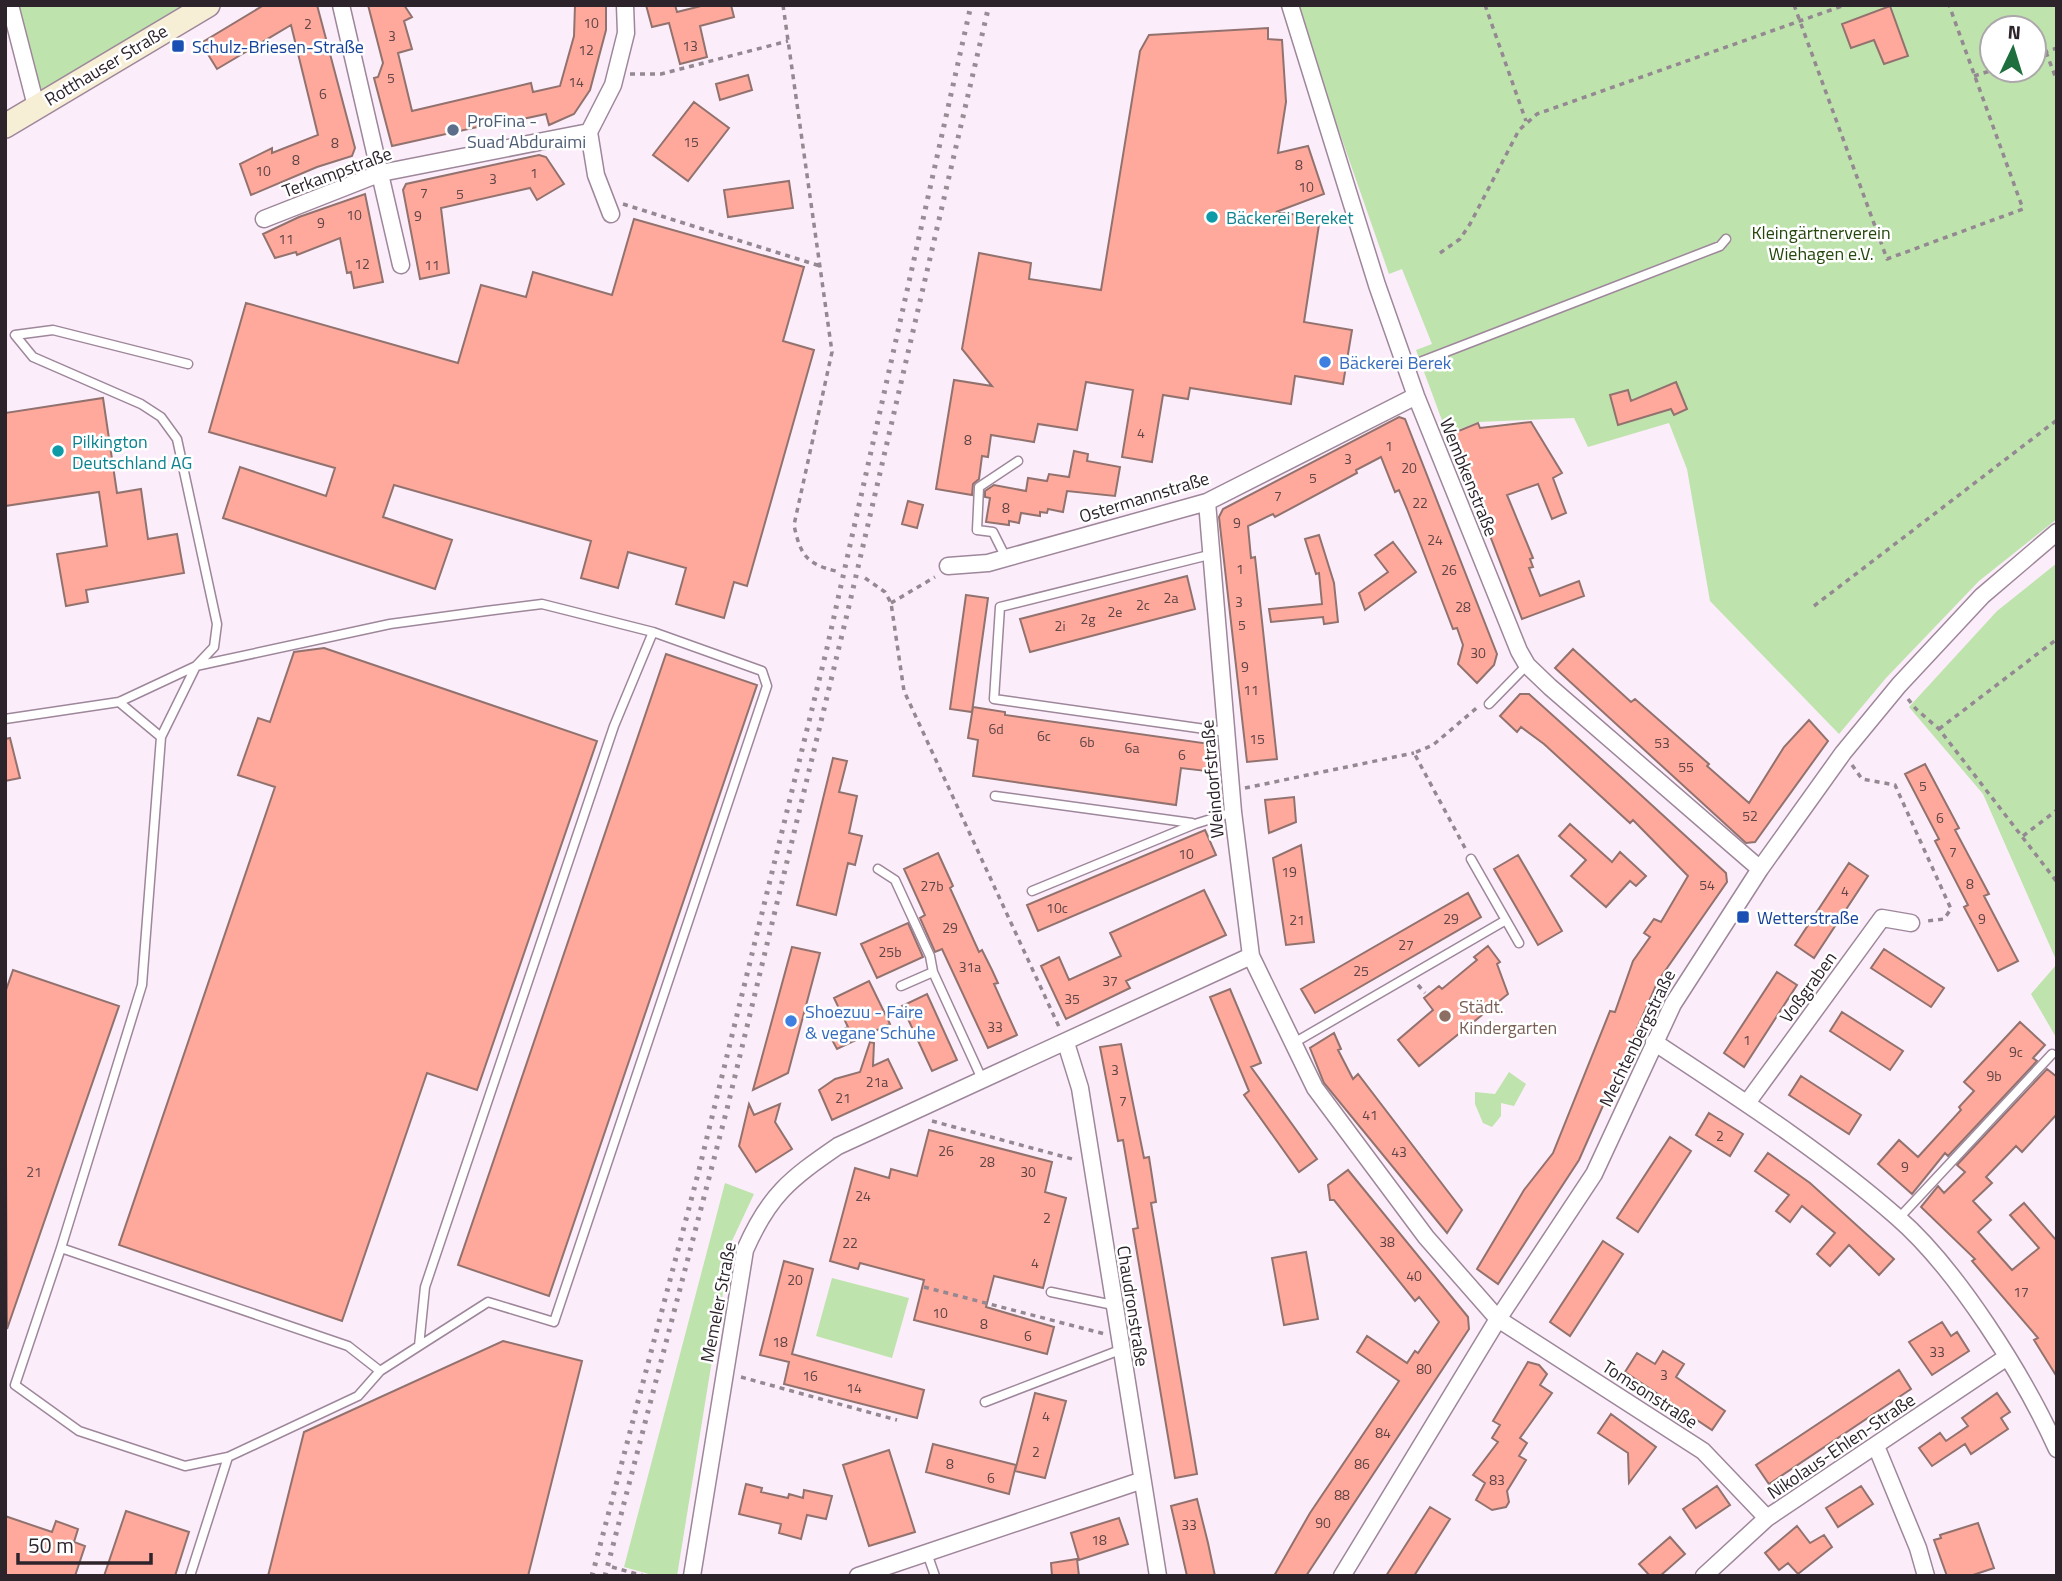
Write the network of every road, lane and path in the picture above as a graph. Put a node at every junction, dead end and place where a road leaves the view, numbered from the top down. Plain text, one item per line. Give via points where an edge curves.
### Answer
1 (10, 5) edge
2 (208, 5) edge
3 (341, 5) edge
4 (625, 5) edge
5 (783, 5) edge
6 (1290, 5) edge
7 (1485, 5) edge
8 (1794, 5) edge
9 (1845, 5) edge
10 (1949, 5) edge
11 (1800, 20) junction
12 (788, 41) junction
13 (2048, 57) edge
14 (616, 74) junction
15 (1978, 75) edge
16 (1974, 76) junction
17 (2057, 80) edge
18 (36, 106) junction
19 (1526, 121) junction
20 (5, 126) edge
21 (589, 132) junction
22 (381, 173) junction
23 (608, 206) joint
24 (264, 219) dead end
25 (1726, 239) dead end
26 (1440, 253) dead end
27 (401, 265) dead end
28 (820, 266) junction
29 (188, 364) dead end
30 (1407, 367) junction
31 (1416, 396) junction
32 (2057, 421) edge
33 (1018, 461) dead end
34 (1206, 502) junction
35 (2057, 532) edge
36 (1209, 555) junction
37 (1006, 558) junction
38 (948, 566) joint
39 (836, 571) dead end
40 (865, 578) dead end
41 (891, 603) junction
42 (1814, 606) dead end
43 (653, 632) junction
44 (2057, 639) edge
45 (1527, 665) junction
46 (196, 666) junction
47 (1899, 685) junction
48 (119, 702) junction
49 (1489, 704) joint
50 (5, 719) edge
51 (1939, 729) junction
52 (1227, 732) junction
53 (161, 737) junction
54 (1414, 753) junction
55 (1843, 753) junction
56 (1232, 791) junction
57 (995, 796) dead end
58 (2057, 810) edge
59 (1233, 812) junction
60 (1195, 824) junction
61 (2022, 837) junction
62 (1471, 859) joint
63 (878, 869) dead end
64 (1760, 869) junction
65 (2057, 882) edge
66 (1032, 891) dead end
67 (1506, 920) junction
68 (1911, 923) joint
69 (1519, 943) dead end
70 (1251, 956) junction
71 (933, 972) junction
72 (901, 986) dead end
73 (1066, 1042) junction
74 (1654, 1042) junction
75 (1292, 1044) junction
76 (2052, 1054) dead end
77 (982, 1079) junction
78 (1747, 1103) junction
79 (922, 1106) junction
80 (1091, 1164) junction
81 (1899, 1218) junction
82 (61, 1248) junction
83 (924, 1287) dead end
84 (1051, 1292) dead end
85 (1113, 1305) junction
86 (1499, 1319) junction
87 (1119, 1344) junction
88 (419, 1346) junction
89 (2007, 1357) junction
90 (380, 1371) junction
91 (725, 1373) junction
92 (985, 1402) dead end
93 (897, 1420) dead end
94 (1877, 1446) junction
95 (2057, 1449) edge
96 (228, 1457) junction
97 (1140, 1481) junction
98 (1768, 1518) junction
99 (927, 1553) junction
100 (612, 1567) dead end
101 (190, 1576) edge
102 (644, 1576) edge
103 (692, 1576) edge
104 (858, 1576) edge
105 (935, 1576) edge
106 (1158, 1576) edge
107 (1342, 1576) edge
108 (1704, 1576) edge
109 (1926, 1576) edge

1 - 18 street
2 - 18 main road, Rotthauser Straße
3 - 22 street
4 - 14 street via 626,33
5 - 12 path
6 - 30 street, Wembkenstraße
7 - 19 path
8 - 11 path
9 - 11 path
10 - 16 path
11 - 16 path via 1887,259 2023,209
11 - 19 path
12 - 14 path via 661,75
12 - 28 path
13 - 17 path
14 - 21 street
15 - 16 path
18 - 20 main road, Rotthauser Straße
19 - 26 path via 1470,225
21 - 22 street, Terkampstraße
21 - 23 street via 596,175
22 - 24 street, Terkampstraße
22 - 27 street
23 - 28 path
25 - 30 lane via 1720,246
28 - 39 path via 832,352 794,525 799,550 818,566
29 - 46 lane via 53,330 15,335 33,357 141,404 161,417 177,439 217,624 214,647
30 - 31 street, Wembkenstraße
31 - 34 street, Ostermannstraße
31 - 45 street, Wembkenstraße
32 - 42 path
33 - 37 lane via 979,487 977,530 993,532
34 - 36 street, Weindorfstraße
34 - 37 street, Ostermannstraße
35 - 47 street, Mechtenbergstraße via 1982,596
36 - 52 street, Weindorfstraße
36 - 52 lane via 1000,607 994,699
37 - 38 street, Ostermannstraße
38 - 41 path
40 - 41 path via 885,592
41 - 73 path via 904,691
43 - 46 lane via 542,604 390,624
43 - 88 lane via 614,726 425,1287
43 - 88 lane via 762,671 766,686 554,1322 488,1302
44 - 51 path
45 - 49 lane
45 - 64 street, Wembkenstraße
46 - 48 lane
46 - 53 lane
47 - 51 path via 1916,709
47 - 55 street, Mechtenbergstraße
48 - 50 lane
48 - 53 lane
49 - 54 path via 1478,706 1433,745
51 - 61 path
52 - 56 street, Weindorfstraße
53 - 82 lane via 142,985
54 - 56 path
54 - 62 path
55 - 64 street, Mechtenbergstraße
55 - 68 path via 1862,779 1895,785 1951,909 1944,919
56 - 59 street, Weindorfstraße
57 - 60 lane
58 - 61 path
59 - 60 lane
59 - 70 street, Weindorfstraße
60 - 66 lane
61 - 65 path
62 - 67 lane
63 - 71 lane via 895,880
64 - 74 street, Mechtenbergstraße via 1690,973
67 - 69 lane
67 - 75 lane
68 - 78 street, Voßgraben via 1882,918
70 - 73 street, Memeler Straße
70 - 75 street, Weindorfstraße
71 - 72 lane
71 - 77 lane
73 - 77 street, Memeler Straße
73 - 80 street, Chaudronstraße via 1080,1088
74 - 78 street
74 - 86 street, Mechtenbergstraße via 1594,1174
75 - 86 street, Weindorfstraße via 1315,1088 1354,1144 1426,1237
76 - 81 lane
77 - 79 street, Memeler Straße
78 - 81 street
79 - 80 path via 933,1123
79 - 91 street, Memeler Straße via 838,1146 790,1179 760,1216 745,1250
80 - 85 street, Chaudronstraße
81 - 89 street via 1961,1291
82 - 90 lane via 348,1346
82 - 96 lane via 15,1385 79,1431 185,1466
83 - 87 path
84 - 85 lane
85 - 87 street, Chaudronstraße
86 - 98 street, Tomsonstraße via 1703,1451
86 - 107 street, Mechtenbergstraße
87 - 92 lane
87 - 97 street, Chaudronstraße
88 - 90 lane
89 - 94 street, Nikolaus-Ehlen-Straße
89 - 95 street
90 - 96 lane via 358,1395
91 - 93 path
91 - 103 street, Memeler Straße
94 - 98 street, Nikolaus-Ehlen-Straße
94 - 109 street
96 - 101 lane
97 - 99 street
97 - 106 street, Chaudronstraße
98 - 108 street, Nikolaus-Ehlen-Straße
99 - 104 street
99 - 105 lane
100 - 102 path

